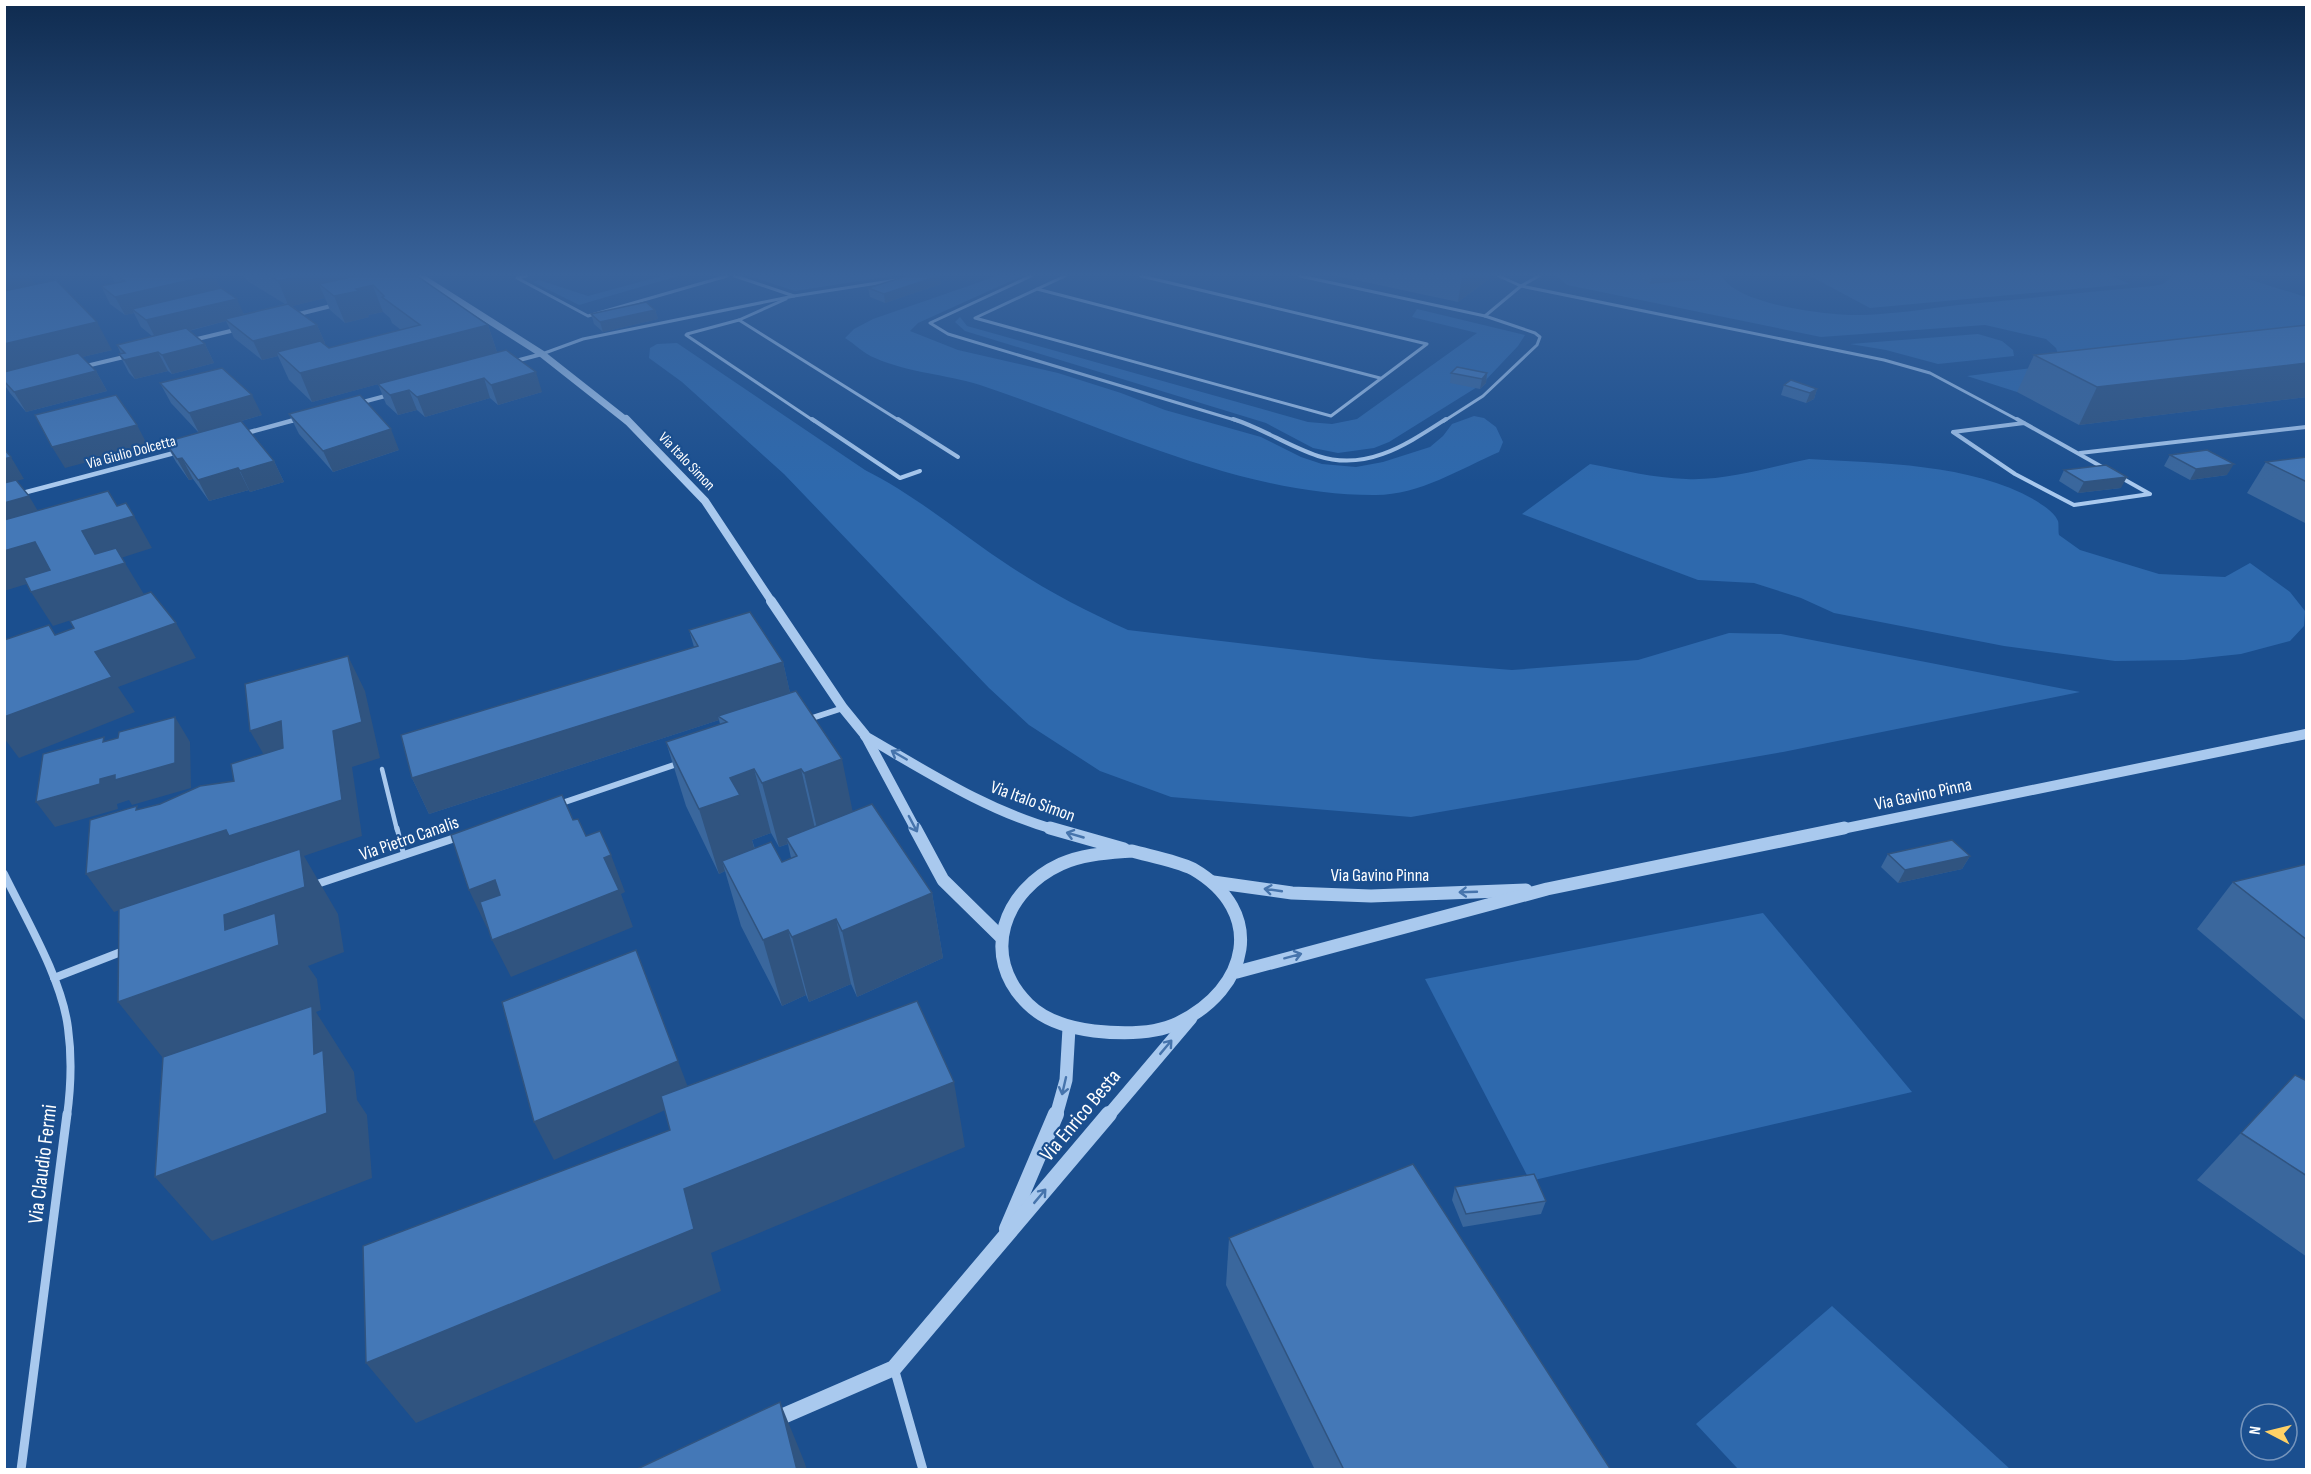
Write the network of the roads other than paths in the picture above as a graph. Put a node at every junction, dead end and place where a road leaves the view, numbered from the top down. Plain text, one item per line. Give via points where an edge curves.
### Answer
1 (528, 345) edge
2 (570, 345) edge
3 (702, 345) edge
4 (779, 345) edge
5 (984, 345) edge
6 (1071, 345) edge
7 (1252, 345) edge
8 (1426, 345) edge
9 (1537, 345) edge
10 (1807, 345) edge
11 (542, 354) junction
12 (132, 355) edge
13 (505, 364) edge
14 (74, 369) edge
15 (1380, 378) junction
16 (392, 394) edge
17 (358, 403) edge
18 (301, 418) edge
19 (2024, 423) junction
20 (2307, 427) edge
21 (233, 437) edge
22 (187, 449) edge
23 (2078, 453) junction
24 (958, 457) dead end
25 (920, 471) dead end
26 (4, 498) edge
27 (843, 708) junction
28 (799, 723) edge
29 (2307, 734) edge
30 (865, 735) junction
31 (684, 762) edge
32 (382, 769) dead end
33 (551, 806) edge
34 (472, 833) edge
35 (1132, 851) junction
36 (404, 856) junction
37 (4, 874) edge
38 (1214, 882) junction
39 (306, 888) edge
40 (1547, 889) junction
41 (1000, 936) junction
42 (133, 947) edge
43 (1237, 972) junction
44 (54, 978) junction
45 (1191, 1018) junction
46 (1069, 1028) junction
47 (1002, 1240) junction
48 (894, 1368) junction
49 (756, 1428) edge
50 (21, 1470) edge
51 (923, 1470) edge

1 - 11 street, Via Italo Simon
2 - 11 lane
3 - 25 lane via 900,478
4 - 24 lane
5 - 9 lane via 1255,426 1318,456 1343,460 1368,459 1399,449 1483,396
6 - 15 lane via 1331,417
7 - 15 lane
8 - 15 lane
10 - 19 lane via 1930,373
11 - 13 street
11 - 27 street, Via Italo Simon via 629,422 705,501
12 - 14 street
16 - 17 street
18 - 21 street
19 - 23 lane
19 - 23 lane via 1953,432 2015,474 2074,505 2150,494
20 - 23 lane
22 - 26 street, Via Giulio Dolcetta
27 - 28 street
27 - 30 street, Via Italo Simon
29 - 40 street, Via Gavino Pinna
35 -> 30 street, Via Italo Simon via 1035,824 976,799
30 -> 41 street, Via Italo Simon via 943,880
31 - 33 street
32 - 36 lane
34 - 36 street, Via Pietro Canalis
35 - 38 street via 1190,866
35 - 41 street via 1095,854 1060,865 1030,883 1010,907
36 - 39 street, Via Pietro Canalis
37 - 44 street, Via Claudio Fermi
40 -> 38 street, Via Gavino Pinna via 1371,896 1292,893
38 - 43 street via 1241,923 1243,947
43 -> 40 street, Via Gavino Pinna
41 - 46 street via 1002,963 1014,990 1037,1012
42 - 44 street
43 - 45 street via 1219,997
44 - 50 street, Via Claudio Fermi via 68,1026 71,1084
45 - 46 street via 1154,1032 1121,1035
47 -> 45 street, Via Enrico Besta
46 -> 47 street, Via Enrico Besta via 1066,1080 1055,1119
47 - 48 street, Via Enrico Besta
48 - 49 street, Via Enrico Besta
48 - 51 street

